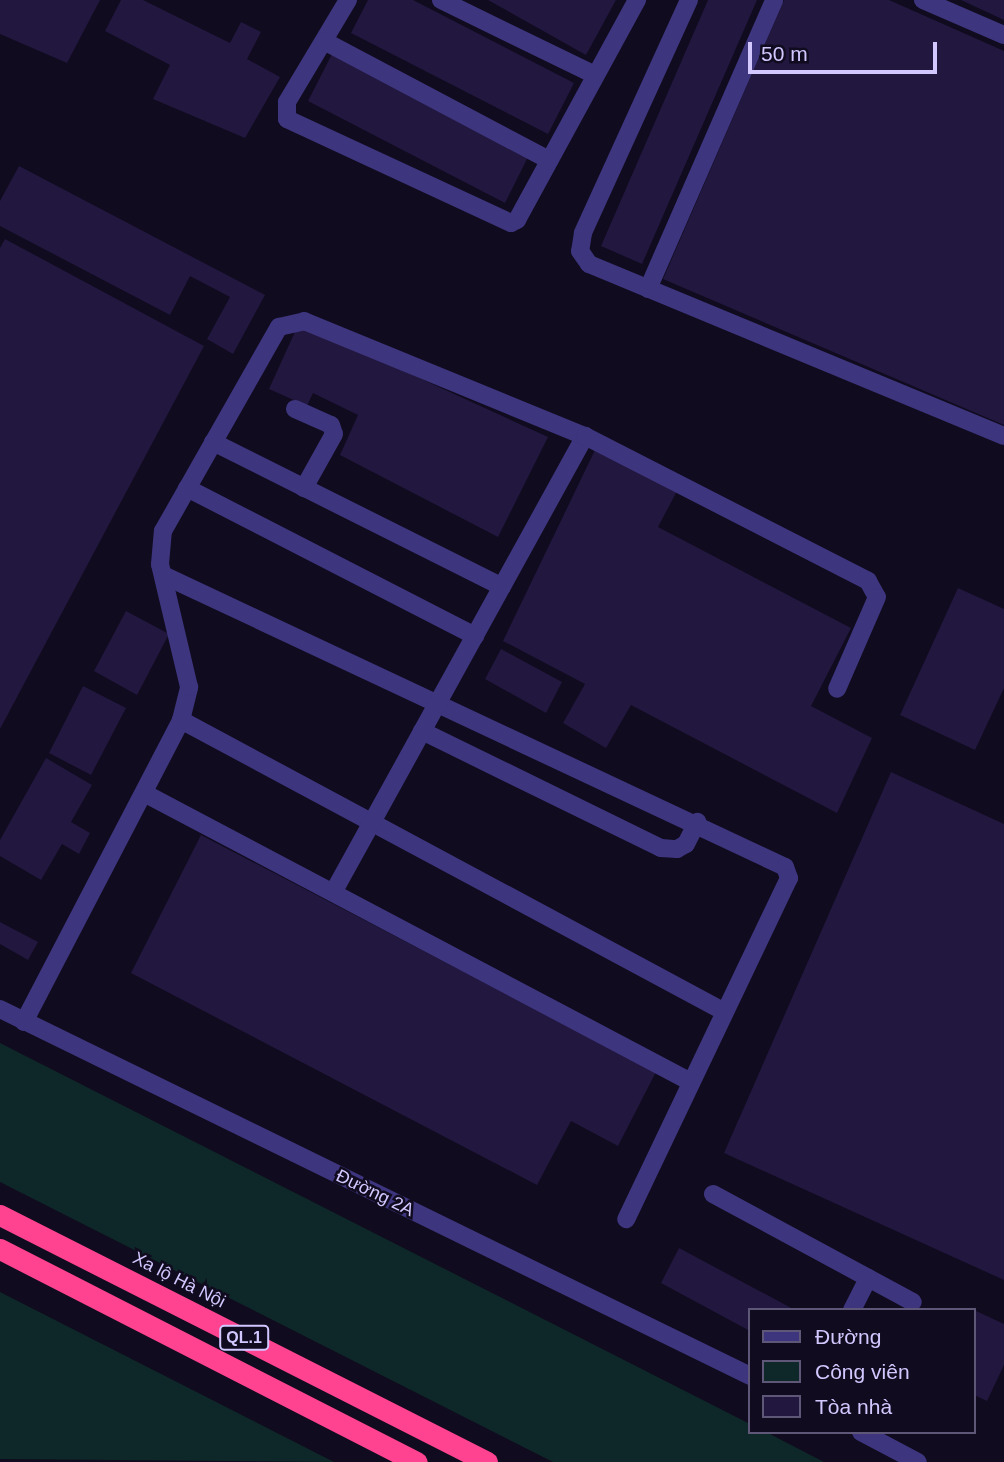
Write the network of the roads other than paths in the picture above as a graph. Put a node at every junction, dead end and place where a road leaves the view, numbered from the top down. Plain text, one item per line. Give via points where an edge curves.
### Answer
1 (348, 0) edge
2 (441, 0) edge
3 (637, 0) edge
4 (689, 0) edge
5 (774, 0) edge
6 (923, 0) edge
7 (1004, 35) edge
8 (324, 41) junction
9 (595, 75) junction
10 (549, 160) junction
11 (648, 289) junction
12 (295, 409) dead end
13 (585, 436) junction
14 (1004, 436) edge
15 (213, 442) junction
16 (187, 488) junction
17 (304, 488) junction
18 (163, 575) junction
19 (502, 587) junction
20 (475, 636) junction
21 (837, 689) dead end
22 (437, 705) junction
23 (181, 720) junction
24 (422, 731) junction
25 (144, 793) junction
26 (697, 822) junction
27 (372, 823) junction
28 (334, 891) junction
29 (0, 1009) edge
30 (725, 1012) junction
31 (24, 1021) junction
32 (691, 1082) junction
33 (713, 1194) dead end
34 (0, 1214) edge
35 (626, 1219) dead end
36 (0, 1249) edge
37 (868, 1278) junction
38 (913, 1303) dead end
39 (853, 1308) edge
40 (748, 1375) edge
41 (865, 1434) edge
42 (417, 1462) edge
43 (487, 1462) edge
44 (918, 1462) edge

1 - 8 street
2 - 9 street
3 - 9 street
4 - 11 street via 583,233 580,251 589,264
5 - 11 street
6 - 7 street
8 - 10 street
8 - 10 street via 287,102 287,119 505,222 517,220
9 - 10 street
11 - 14 street
12 - 17 street via 331,425 334,434
13 - 15 street via 304,321 279,327
13 - 19 street
13 - 21 street via 868,581 877,597
15 - 16 street
15 - 17 street
16 - 18 street via 163,531
16 - 20 street
17 - 19 street
18 - 22 street
18 - 23 street via 189,687
19 - 20 street
20 - 22 street
22 - 24 street
22 - 26 street
23 - 25 street
23 - 27 street
24 - 26 street via 661,848 677,849 686,844
24 - 27 street
25 - 28 street
25 - 31 street
26 - 30 street via 777,861 789,878
27 - 28 street
27 - 30 street
28 - 32 street
29 - 31 street, Đường 2A
30 - 32 street
31 - 40 street, Đường 2A
32 - 35 street
33 - 37 street
34 - 43 highway, Xa lộ Hà Nội / QL.1
36 - 42 highway, QL.1
37 - 38 street
37 - 39 street
41 - 44 street

